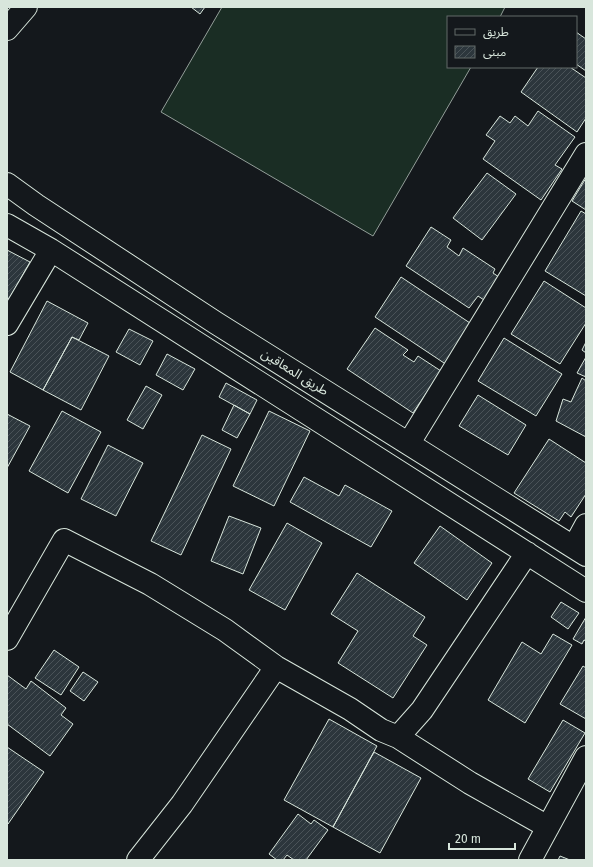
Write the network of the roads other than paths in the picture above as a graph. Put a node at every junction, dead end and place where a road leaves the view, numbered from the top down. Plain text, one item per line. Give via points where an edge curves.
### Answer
1 (26, 7) edge
2 (7, 29) edge
3 (586, 154) edge
4 (7, 184) edge
5 (7, 225) edge
6 (51, 250) junction
7 (7, 324) edge
8 (409, 443) junction
9 (586, 525) edge
10 (580, 551) edge
11 (527, 553) junction
12 (586, 591) edge
13 (7, 639) edge
14 (276, 667) junction
15 (398, 737) junction
16 (586, 757) edge
17 (548, 827) junction
18 (138, 860) edge
19 (530, 860) edge

1 - 2 street
3 - 8 street
4 - 8 street, طريق المعاقين via 216,323
5 - 6 street
6 - 7 street
6 - 11 street
8 - 10 street, طريق المعاقين
9 - 10 street
11 - 12 street
11 - 15 street via 422,710
13 - 14 street via 64,540 150,584 225,630
14 - 15 street via 350,709 381,730
14 - 18 street via 182,804
15 - 17 street via 470,783
16 - 17 street
17 - 19 street

